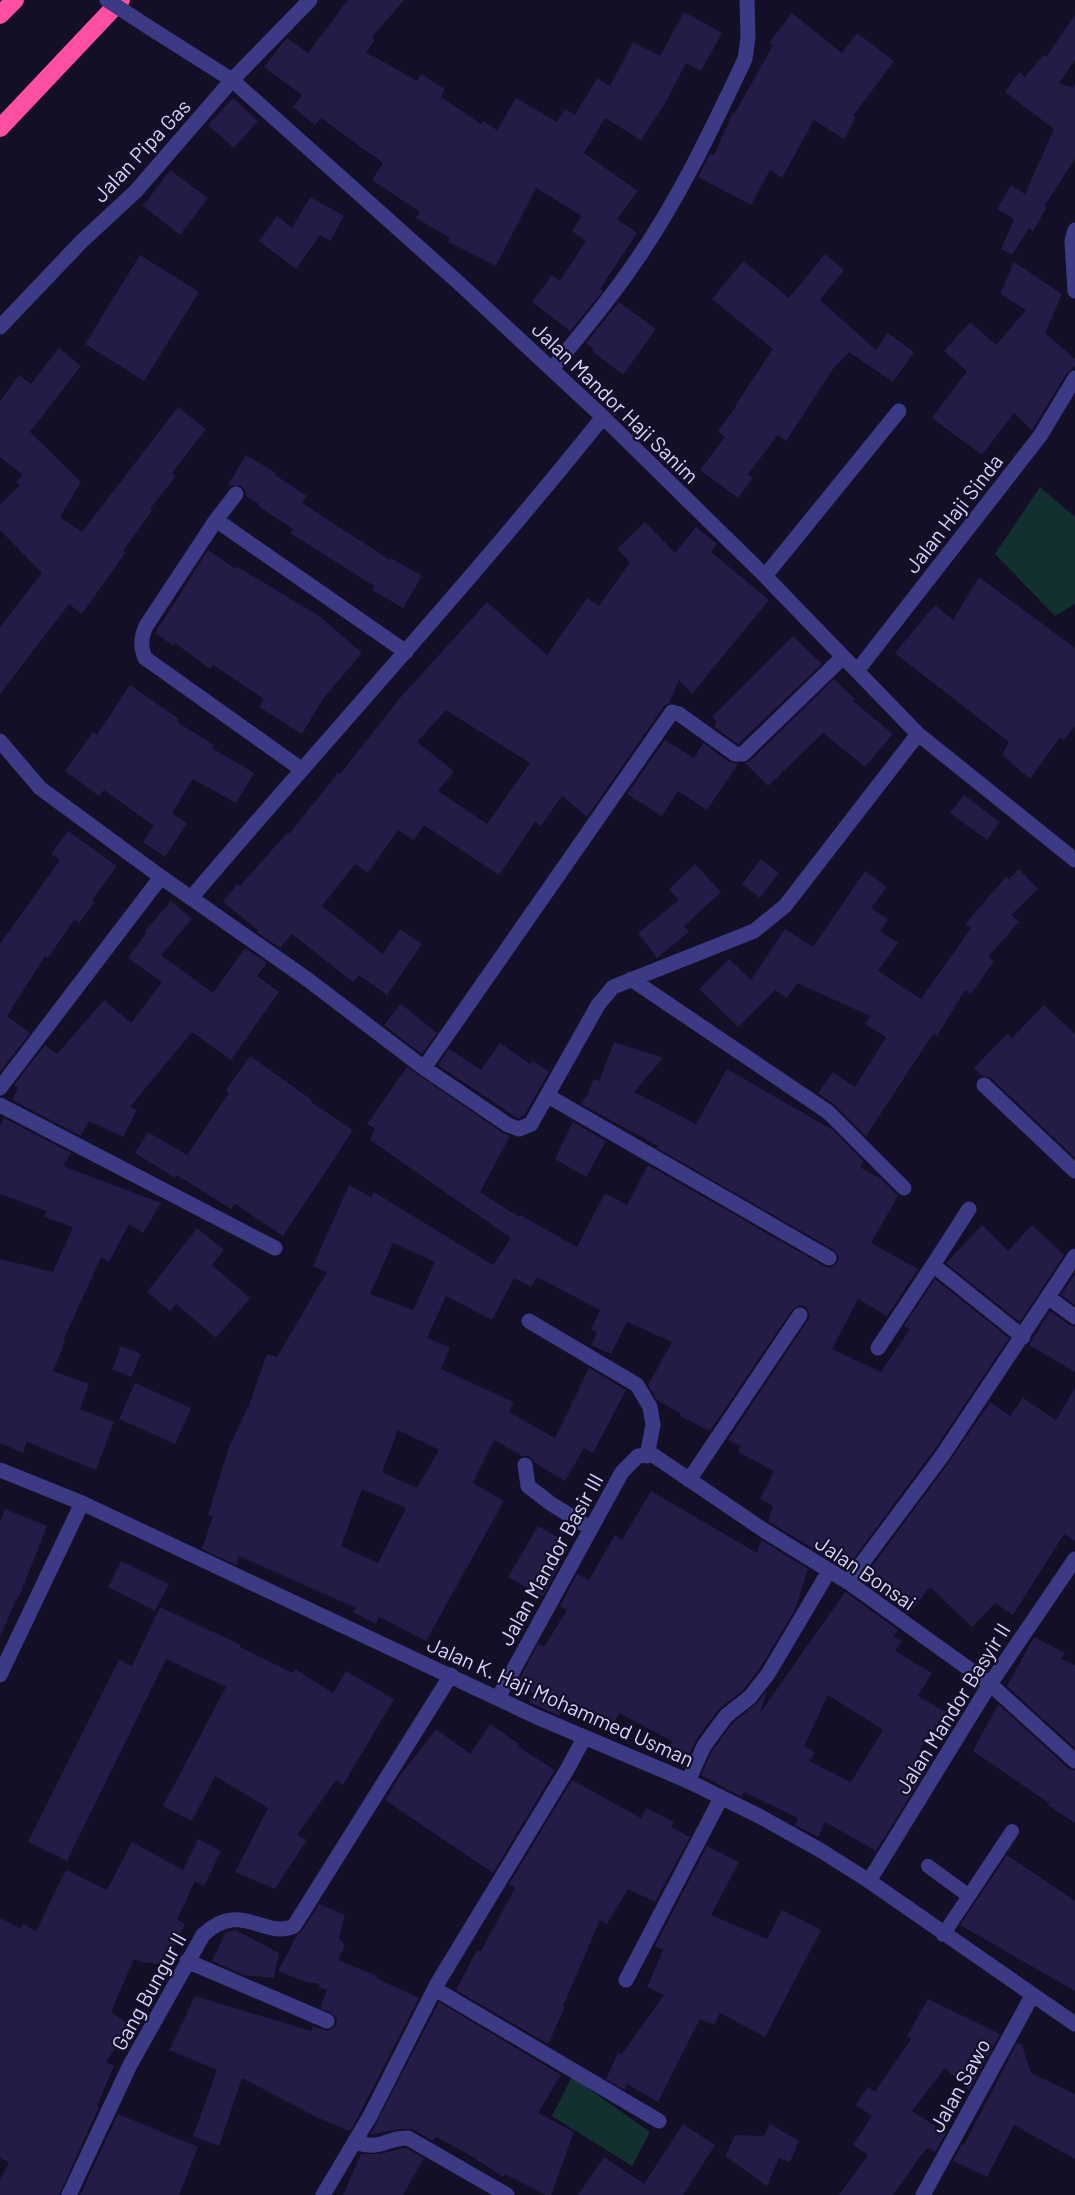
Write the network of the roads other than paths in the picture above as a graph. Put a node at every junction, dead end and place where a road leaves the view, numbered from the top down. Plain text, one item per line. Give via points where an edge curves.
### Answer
1 (15, 0) edge
2 (107, 0) edge
3 (121, 0) edge
4 (310, 0) edge
5 (747, 0) edge
6 (0, 15) edge
7 (232, 80) junction
8 (0, 128) edge
9 (1075, 230) edge
10 (1075, 291) edge
11 (0, 327) edge
12 (552, 369) junction
13 (1075, 378) edge
14 (899, 411) dead end
15 (603, 417) junction
16 (236, 494) dead end
17 (216, 520) junction
18 (765, 576) junction
19 (406, 652) junction
20 (843, 657) junction
21 (857, 671) junction
22 (918, 734) junction
23 (0, 741) edge
24 (301, 769) junction
25 (1075, 860) edge
26 (161, 878) junction
27 (191, 898) junction
28 (631, 979) junction
29 (424, 1068) junction
30 (984, 1084) dead end
31 (0, 1088) edge
32 (548, 1096) junction
33 (0, 1105) edge
34 (1075, 1171) edge
35 (904, 1188) dead end
36 (969, 1209) dead end
37 (275, 1248) dead end
38 (1075, 1256) edge
39 (828, 1258) dead end
40 (933, 1265) junction
41 (1048, 1297) junction
42 (800, 1315) dead end
43 (1075, 1317) edge
44 (529, 1321) dead end
45 (1023, 1337) junction
46 (878, 1348) dead end
47 (647, 1455) junction
48 (525, 1465) dead end
49 (0, 1470) edge
50 (689, 1480) junction
51 (82, 1503) junction
52 (590, 1528) junction
53 (1075, 1558) edge
54 (829, 1571) junction
55 (848, 1582) junction
56 (0, 1675) edge
57 (452, 1675) junction
58 (990, 1684) junction
59 (498, 1698) junction
60 (584, 1738) junction
61 (1075, 1761) edge
62 (687, 1781) junction
63 (721, 1798) junction
64 (1012, 1831) dead end
65 (927, 1866) dead end
66 (869, 1881) junction
67 (969, 1896) junction
68 (944, 1935) junction
69 (188, 1961) junction
70 (626, 1980) dead end
71 (435, 1989) junction
72 (1032, 1996) junction
73 (327, 2021) dead end
74 (1075, 2024) edge
75 (659, 2121) dead end
76 (355, 2142) junction
77 (69, 2195) edge
78 (323, 2195) edge
79 (507, 2195) edge
80 (923, 2195) edge

1 - 6 highway
2 - 7 street, Jalan Mandor Haji Sanim, bridge
3 - 8 highway
4 - 7 street, Jalan Pipa Gas
5 - 12 street via 745,59 681,184 633,267
7 - 11 street, Jalan Pipa Gas via 136,191
7 - 12 street, Jalan Mandor Haji Sanim
9 - 10 street
12 - 15 street, Jalan Mandor Haji Sanim
13 - 21 street, Jalan Haji Sinda via 1040,436
14 - 18 street
15 - 18 street, Jalan Mandor Haji Sanim
15 - 19 street
16 - 17 street
17 - 19 street
17 - 24 street via 146,626 141,648 145,658
18 - 20 street, Jalan Mandor Haji Sanim
19 - 24 street
20 - 21 street, Jalan Mandor Haji Sanim
20 - 29 street via 743,754 735,754 672,712
21 - 22 street, Jalan Mandor Haji Sanim
22 - 25 street, Jalan Mandor Haji Sanim
22 - 28 street via 785,906 769,921 754,931
23 - 26 street via 40,788
24 - 27 street
26 - 27 street
26 - 31 street
27 - 29 street
28 - 32 street via 613,987 598,1005
28 - 35 street via 828,1112
29 - 32 street via 519,1129 531,1124
30 - 34 street
32 - 39 street
33 - 37 street
36 - 40 street
38 - 41 street
40 - 45 street
40 - 46 street
41 - 43 street
41 - 45 street
42 - 50 street
44 - 47 street via 638,1384 650,1407 652,1425
45 - 55 street via 935,1466
47 - 50 street, Jalan Bonsai via 653,1455
47 - 52 street, Jalan Mandor Basir III via 638,1456 622,1472
48 - 52 street via 528,1486
49 - 51 street, Jalan K. Haji Mohammed Usman
50 - 54 street, Jalan Bonsai
51 - 56 street
51 - 57 street, Jalan K. Haji Mohammed Usman
52 - 59 street, Jalan Mandor Basir III
53 - 58 street, Jalan Mandor Basyir II
54 - 55 street, Jalan Bonsai
54 - 62 street via 768,1674 750,1697 726,1716 704,1746
55 - 58 street, Jalan Bonsai
57 - 59 street, Jalan K. Haji Mohammed Usman
57 - 69 street, Gang Bungur II via 294,1926 277,1928 234,1919 223,1921 203,1935
58 - 61 street, Jalan Bonsai
58 - 66 street, Jalan Mandor Basyir II
59 - 60 street, Jalan K. Haji Mohammed Usman
60 - 62 street, Jalan K. Haji Mohammed Usman
60 - 71 street
62 - 63 street, Jalan K. Haji Mohammed Usman
63 - 66 street, Jalan K. Haji Mohammed Usman
63 - 70 street
64 - 67 lane
65 - 67 lane
66 - 68 street, Jalan K. Haji Mohammed Usman
67 - 68 lane
68 - 72 street, Jalan K. Haji Mohammed Usman
69 - 73 street
69 - 77 street, Gang Bungur II via 130,2065
71 - 75 street
71 - 76 street
72 - 74 street, Jalan K. Haji Mohammed Usman
72 - 80 street, Jalan Sawo
76 - 78 street
76 - 79 street via 377,2147 408,2138

